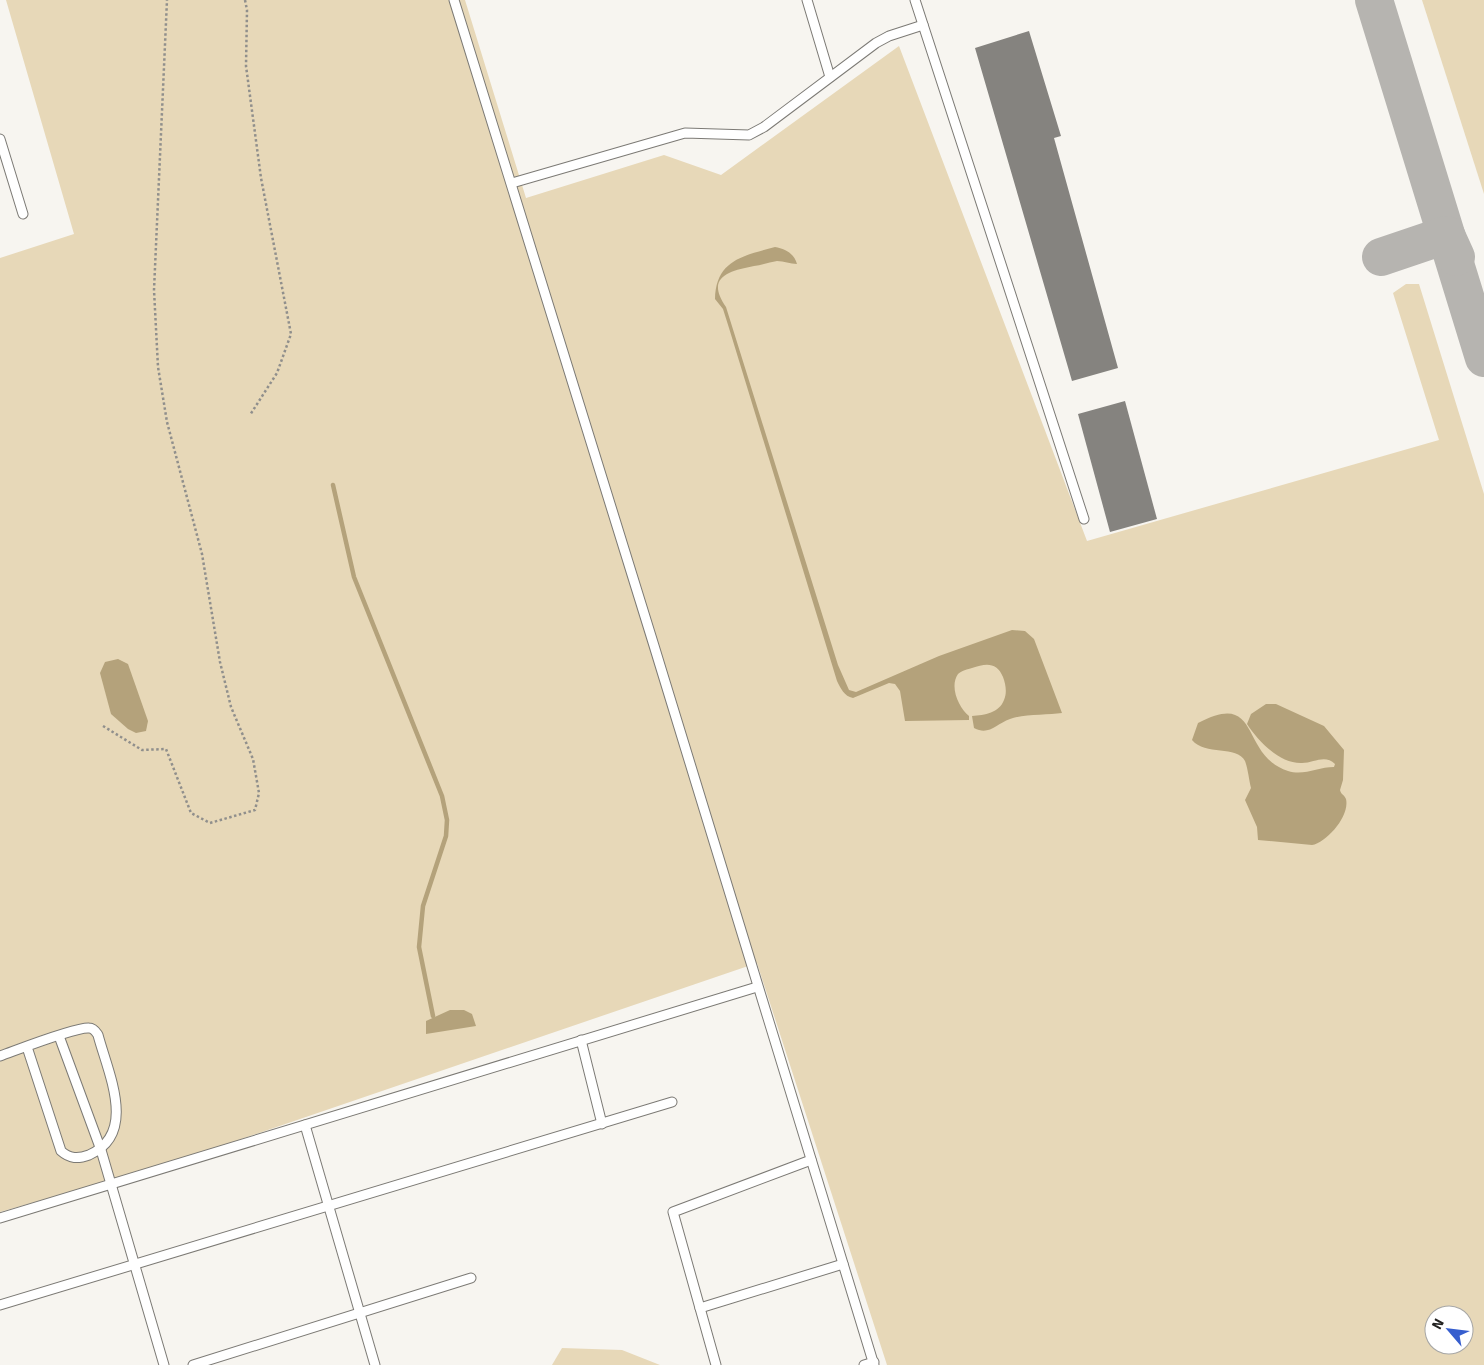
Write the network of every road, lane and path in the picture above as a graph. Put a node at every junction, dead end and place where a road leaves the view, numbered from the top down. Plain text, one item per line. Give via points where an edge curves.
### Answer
1 (167, 0) edge
2 (245, 0) edge
3 (454, 0) edge
4 (807, 0) edge
5 (915, 0) edge
6 (923, 25) junction
7 (830, 77) junction
8 (0, 139) edge
9 (512, 183) junction
10 (23, 214) dead end
11 (250, 414) dead end
12 (1084, 519) dead end
13 (103, 726) dead end
14 (756, 986) junction
15 (59, 1036) junction
16 (581, 1040) junction
17 (27, 1047) junction
18 (0, 1056) edge
19 (672, 1102) dead end
20 (602, 1124) junction
21 (305, 1125) junction
22 (101, 1150) junction
23 (811, 1160) junction
24 (110, 1184) junction
25 (329, 1207) junction
26 (0, 1218) edge
27 (843, 1264) junction
28 (134, 1265) junction
29 (471, 1278) dead end
30 (0, 1305) edge
31 (700, 1308) junction
32 (360, 1313) junction
33 (874, 1364) edge
34 (164, 1365) edge
35 (193, 1365) edge
36 (375, 1365) edge
37 (716, 1365) edge
38 (864, 1365) edge

1 - 13 path via 154,290 158,367 168,422 202,554 220,662 231,707 253,758 259,794 255,810 210,823 191,813 166,749 142,750
2 - 11 path via 246,66 261,178 291,334 277,373
3 - 9 lane
4 - 7 lane
5 - 6 lane
6 - 7 lane via 876,43
6 - 12 lane
7 - 9 lane via 749,135 685,133
8 - 10 lane
9 - 14 lane
14 - 16 lane
14 - 23 lane
15 - 17 lane
15 - 22 lane
15 - 22 lane via 89,1028 98,1035 118,1118 114,1133
16 - 20 lane
16 - 21 lane
17 - 18 lane
17 - 22 lane via 61,1151 66,1156 79,1159
19 - 20 lane
20 - 25 lane
21 - 24 lane
21 - 25 lane
22 - 24 lane
23 - 27 lane
23 - 31 lane via 673,1212
24 - 26 lane
24 - 28 lane
25 - 28 lane
25 - 32 lane
27 - 31 lane
27 - 33 lane
28 - 30 lane
28 - 34 lane
29 - 32 lane
31 - 37 lane
32 - 35 lane
32 - 36 lane
33 - 38 lane

